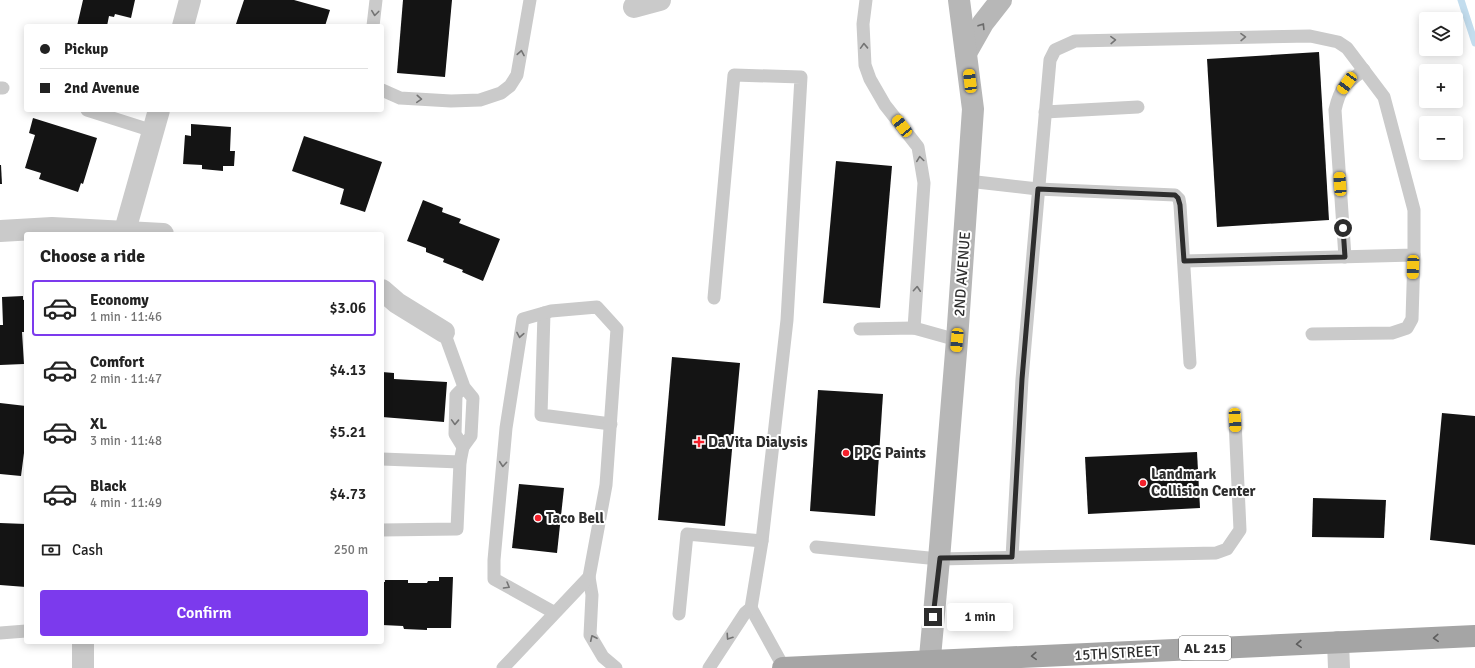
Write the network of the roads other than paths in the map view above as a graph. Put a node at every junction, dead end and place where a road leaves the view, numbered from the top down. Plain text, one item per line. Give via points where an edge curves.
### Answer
1 (190, 0) edge
2 (376, 0) edge
3 (530, 0) edge
4 (660, 0) edge
5 (866, 0) edge
6 (959, 0) edge
7 (1001, 0) edge
8 (634, 7) dead end
9 (184, 24) edge
10 (372, 24) edge
11 (966, 53) junction
12 (1364, 70) junction
13 (384, 91) edge
14 (1138, 107) dead end
15 (93, 112) edge
16 (158, 112) edge
17 (1045, 112) junction
18 (153, 131) junction
19 (968, 181) junction
20 (1038, 189) junction
21 (0, 231) edge
22 (110, 232) edge
23 (124, 232) edge
24 (1414, 255) junction
25 (1345, 257) junction
26 (1184, 261) junction
27 (384, 292) edge
28 (714, 298) dead end
29 (544, 313) junction
30 (914, 328) junction
31 (860, 329) dead end
32 (444, 332) joint
33 (1312, 334) dead end
34 (957, 340) junction
35 (1190, 363) dead end
36 (1235, 420) dead end
37 (610, 424) junction
38 (384, 459) edge
39 (460, 462) junction
40 (384, 530) edge
41 (762, 541) junction
42 (816, 547) dead end
43 (1012, 557) junction
44 (940, 558) junction
45 (589, 577) junction
46 (751, 608) junction
47 (555, 613) junction
48 (679, 614) dead end
49 (24, 631) edge
50 (0, 633) edge
51 (1475, 636) edge
52 (1338, 642) junction
53 (83, 644) edge
54 (929, 665) edge
55 (83, 668) edge
56 (503, 668) edge
57 (616, 668) edge
58 (709, 668) edge
59 (784, 668) edge
60 (1339, 668) edge

1 - 9 street
2 -> 10 lane
13 -> 3 lane via 400,98 451,101 480,100 501,93 510,86 517,74
4 - 8 street
30 -> 5 lane via 924,182 918,147 885,105 865,65 863,24
6 - 11 street, 2ND AVENUE
11 -> 7 street via 983,23
11 - 19 street, 2ND AVENUE via 973,109
17 -> 12 lane via 1050,60 1055,50 1074,41 1310,36 1338,42 1347,48
12 - 24 lane via 1384,97 1414,210
12 - 25 lane via 1347,83 1338,95 1335,110
14 - 17 lane
15 - 18 lane
16 - 18 street
17 - 20 lane
18 - 23 street
19 - 20 lane
19 - 34 street, 2ND AVENUE
20 - 26 lane via 1175,195 1180,205
20 - 43 lane via 1022,379
21 - 22 street via 52,228
24 - 25 lane
24 - 33 lane via 1412,319 1407,328 1392,333
25 - 26 lane
26 - 35 lane
27 - 32 street via 397,303
28 - 41 lane via 734,75 800,78 787,320
29 - 37 lane via 541,415
29 - 37 lane via 597,307 617,329
29 -> 47 lane via 523,319 520,333 506,428 494,579
30 - 31 lane
30 - 34 lane
32 - 39 lane via 464,387 456,395 455,434 463,447
34 - 44 street, 2ND AVENUE
36 - 43 lane via 1240,530 1227,549 1216,553
37 - 45 lane via 606,485
38 - 39 lane
39 - 40 lane via 457,529
41 - 46 lane
41 - 48 lane via 687,534
42 - 44 lane
43 - 44 lane
44 - 54 street, 2ND AVENUE
45 - 47 lane
57 -> 45 lane via 603,657 590,635 592,595
46 -> 58 lane via 745,613
46 - 59 lane
47 - 56 lane
49 - 50 lane
51 -> 52 main road, 15TH STREET / AL 215
52 -> 54 main road, 15TH STREET / AL 215
52 - 60 street
53 - 55 street
54 - 59 main road, 15TH STREET / AL 215

